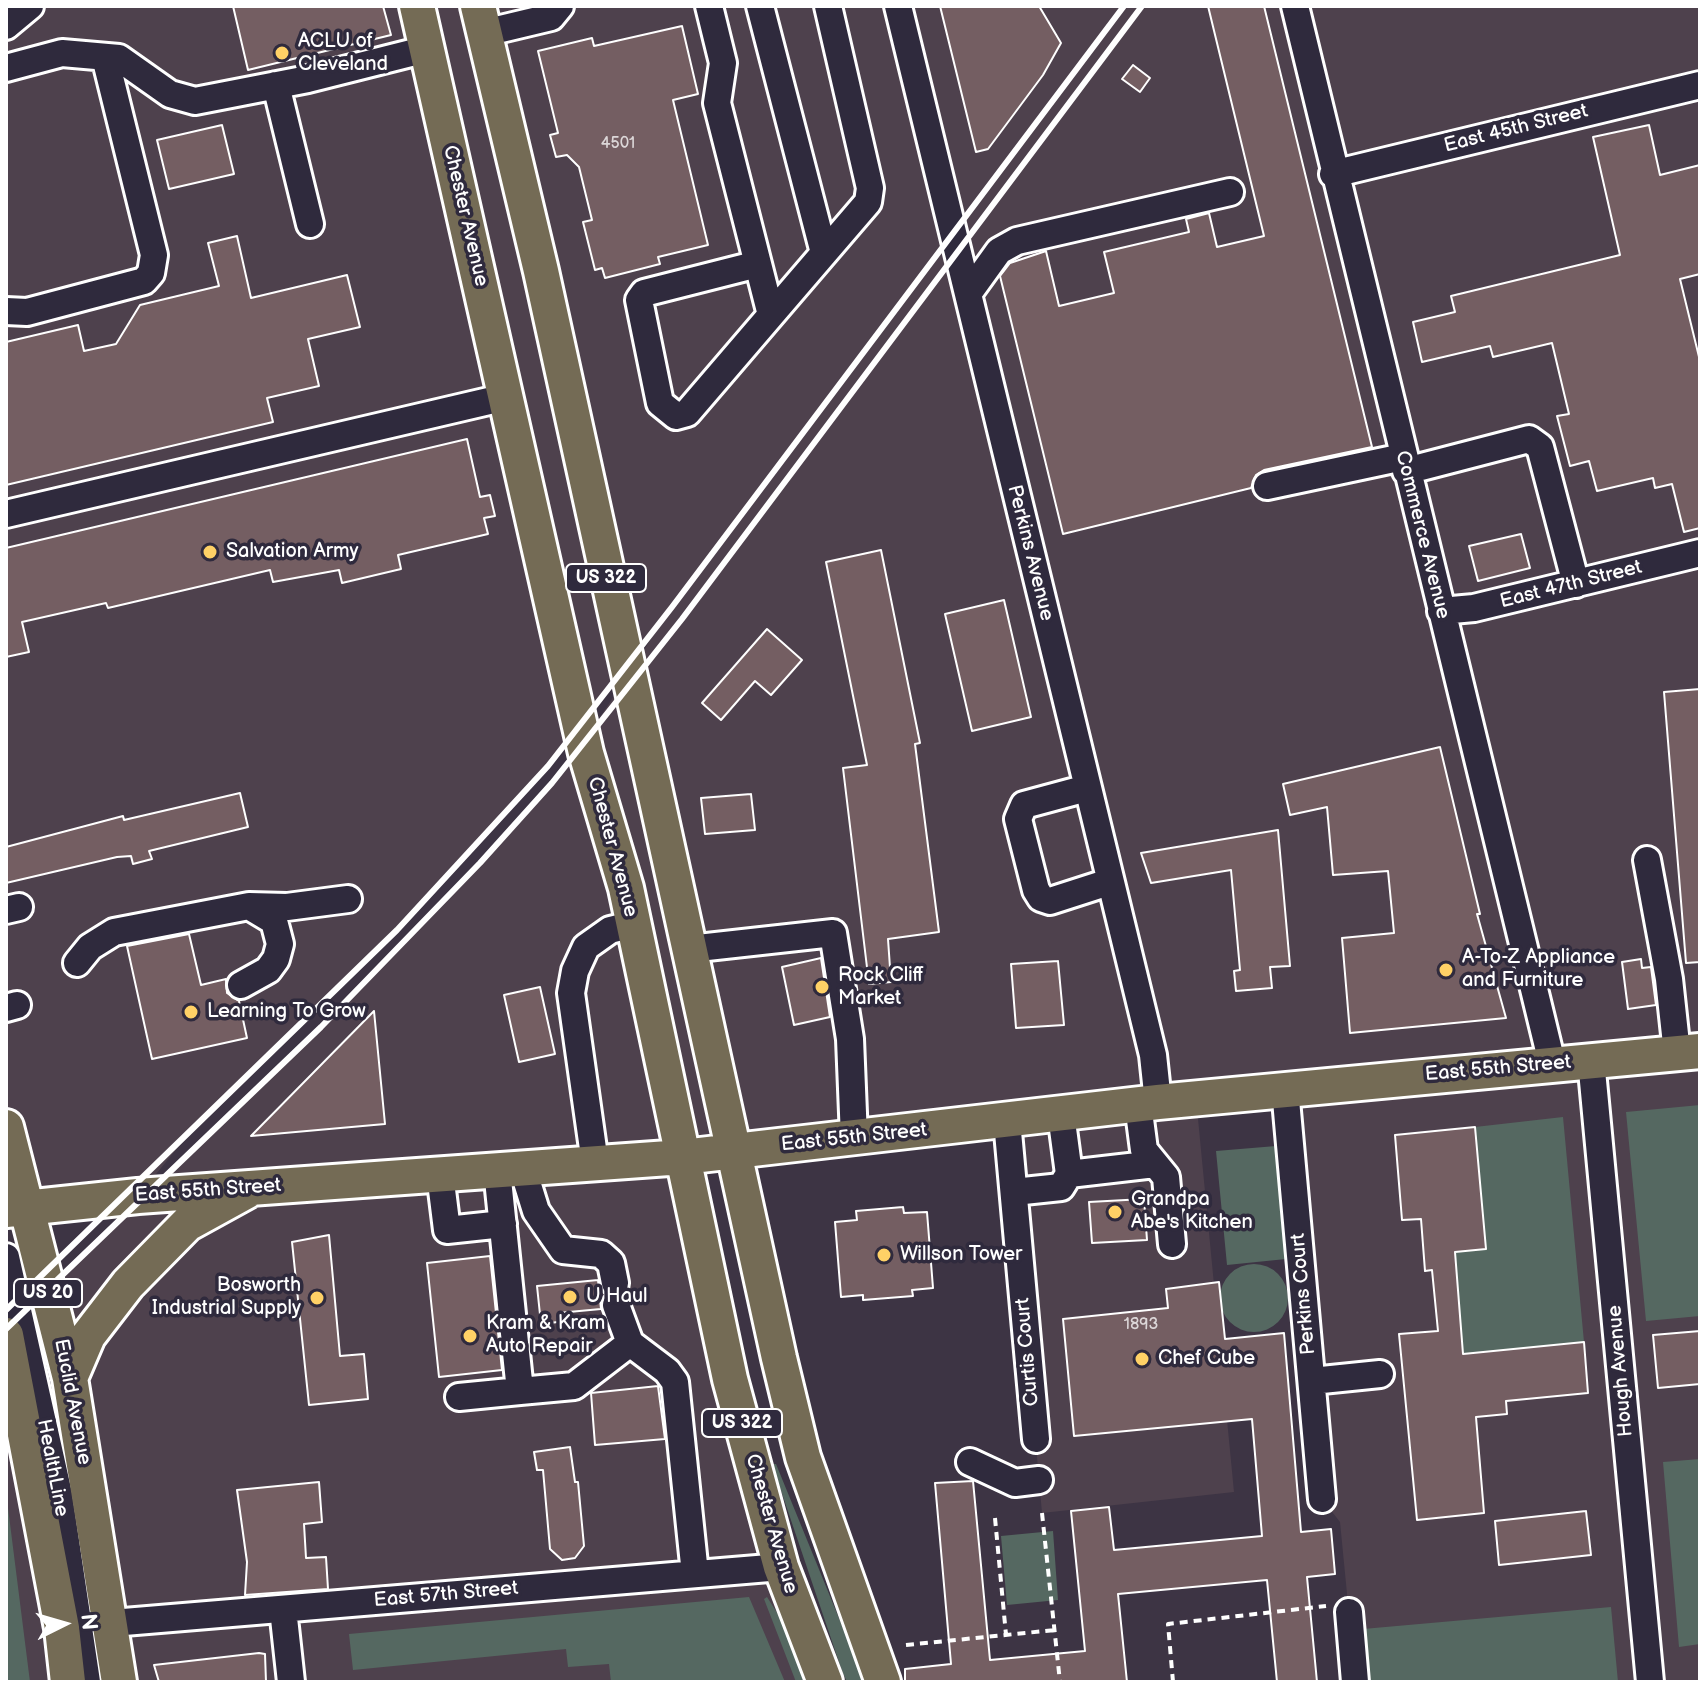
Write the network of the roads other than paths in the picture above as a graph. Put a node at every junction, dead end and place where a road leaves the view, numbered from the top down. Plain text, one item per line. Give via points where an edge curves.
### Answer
1 (30, 6) edge
2 (417, 6) edge
3 (560, 6) edge
4 (709, 6) edge
5 (760, 6) edge
6 (828, 6) edge
7 (898, 6) edge
8 (1295, 6) edge
9 (481, 19) edge
10 (6, 26) edge
11 (427, 49) junction
12 (105, 57) junction
13 (6, 68) edge
14 (276, 85) junction
15 (1700, 85) edge
16 (1333, 174) junction
17 (1230, 192) dead end
18 (310, 224) dead end
19 (824, 253) junction
20 (758, 264) junction
21 (968, 294) junction
22 (6, 311) edge
23 (771, 315) junction
24 (506, 397) junction
25 (1404, 464) junction
26 (1267, 486) dead end
27 (6, 514) edge
28 (1700, 553) edge
29 (1576, 584) junction
30 (1441, 611) junction
31 (1087, 788) junction
32 (1647, 860) dead end
33 (1109, 882) junction
34 (348, 899) dead end
35 (249, 906) junction
36 (634, 924) junction
37 (689, 949) junction
38 (77, 963) dead end
39 (241, 985) dead end
40 (1688, 1052) edge
41 (1591, 1060) junction
42 (1552, 1063) junction
43 (1285, 1089) junction
44 (1148, 1103) junction
45 (1061, 1114) junction
46 (1007, 1121) junction
47 (6, 1127) edge
48 (854, 1138) junction
49 (733, 1151) junction
50 (683, 1157) junction
51 (595, 1163) junction
52 (1155, 1164) junction
53 (510, 1169) junction
54 (440, 1174) junction
55 (1069, 1174) junction
56 (255, 1187) junction
57 (1014, 1192) junction
58 (16, 1209) edge
59 (503, 1224) junction
60 (1172, 1244) dead end
61 (6, 1257) edge
62 (6, 1335) edge
63 (630, 1343) junction
64 (1380, 1374) dead end
65 (70, 1378) junction
66 (1312, 1381) junction
67 (520, 1391) junction
68 (459, 1397) dead end
69 (1036, 1439) dead end
70 (970, 1462) dead end
71 (1039, 1480) dead end
72 (1322, 1499) dead end
73 (781, 1567) junction
74 (695, 1574) junction
75 (283, 1609) junction
76 (1341, 1609) road end
77 (112, 1623) junction
78 (68, 1682) edge
79 (87, 1682) edge
80 (119, 1682) edge
81 (291, 1682) edge
82 (825, 1682) edge
83 (883, 1682) edge
84 (1355, 1682) edge
85 (1650, 1682) edge

1 - 10 street
2 - 11 main road, Chester Avenue / US 322
3 - 9 street via 551,17
4 - 20 street via 723,63 717,103
5 - 19 street
6 - 19 street via 870,188 868,202
7 - 21 street, Perkins Avenue
8 - 16 street, Commerce Avenue
9 - 37 main road, US 322
11 - 14 street
11 - 24 main road, Chester Avenue / US 322
12 - 13 street via 62,53
12 - 14 street via 119,58 170,94 195,101
12 - 22 street via 154,255 151,273 144,281 42,308
14 - 18 street
15 - 16 street, East 45th Street
16 - 25 street, Commerce Avenue
17 - 21 street via 1017,241 999,251
19 - 23 street
20 - 23 street
20 - 23 street via 644,293 639,300 660,403 676,416 687,413
21 - 31 street, Perkins Avenue
24 - 27 street
24 - 36 main road, Chester Avenue / US 322 via 586,753
25 - 26 street
25 - 29 street via 1529,439 1540,447
25 - 30 street, Commerce Avenue
28 - 29 street, East 47th Street
29 - 30 street, East 47th Street
30 - 42 street, Commerce Avenue
31 - 33 street, Perkins Avenue
31 - 33 street via 1024,805 1018,819 1041,898 1050,901
32 - 40 street
33 - 44 street, Perkins Avenue via 1153,1055
34 - 35 street
35 - 38 street via 114,932
35 - 39 street via 274,921 280,944 268,970
36 - 50 main road, Chester Avenue / US 322
36 - 51 street via 610,930 586,947 571,993
37 - 48 street via 833,933 850,1039
37 - 49 main road, US 322
40 - 41 main road, East 55th Street
41 - 42 main road, East 55th Street
41 - 85 street, Hough Avenue
42 - 43 main road, East 55th Street
43 - 44 main road, East 55th Street
43 - 66 street, Perkins Court
44 - 45 main road, East 55th Street
44 - 52 street, Perkins Avenue via 1144,1150
45 - 46 main road, East 55th Street
45 - 55 street
46 - 48 main road, East 55th Street
46 - 57 street, Curtis Court
47 - 58 main road, Euclid Avenue / US 20
48 - 49 main road, East 55th Street
49 - 50 main road, East 55th Street
49 - 83 main road, US 322 via 803,1457
50 - 51 main road, East 55th Street
50 - 73 main road, Chester Avenue / US 322 via 730,1379
51 - 53 main road, East 55th Street
52 - 55 street
52 - 60 street, Perkins Avenue via 1166,1177
53 - 54 main road, East 55th Street
53 - 59 street
53 - 63 street via 563,1250 601,1254 611,1263
54 - 56 main road, East 55th Street
54 - 59 street via 447,1230
55 - 57 street via 1061,1187
56 - 58 main road, East 55th Street
56 - 65 main road via 187,1224 128,1284 88,1336
57 - 69 street, Curtis Court
58 - 65 main road, Euclid Avenue / US 20
59 - 67 street
61 - 79 street, HealthLine via 59,1494
62 - 78 main road, US 20
63 - 67 street via 574,1386
63 - 74 street via 675,1382
64 - 66 street
65 - 77 main road, Euclid Avenue / US 20
66 - 72 street, Perkins Court
67 - 68 street
70 - 71 street via 1015,1483
73 - 74 street, East 57th Street
73 - 82 main road, Chester Avenue / US 322
74 - 75 street, East 57th Street
75 - 77 street, East 57th Street
75 - 81 street
76 - 84 street
77 - 80 main road, Euclid Avenue / US 20

